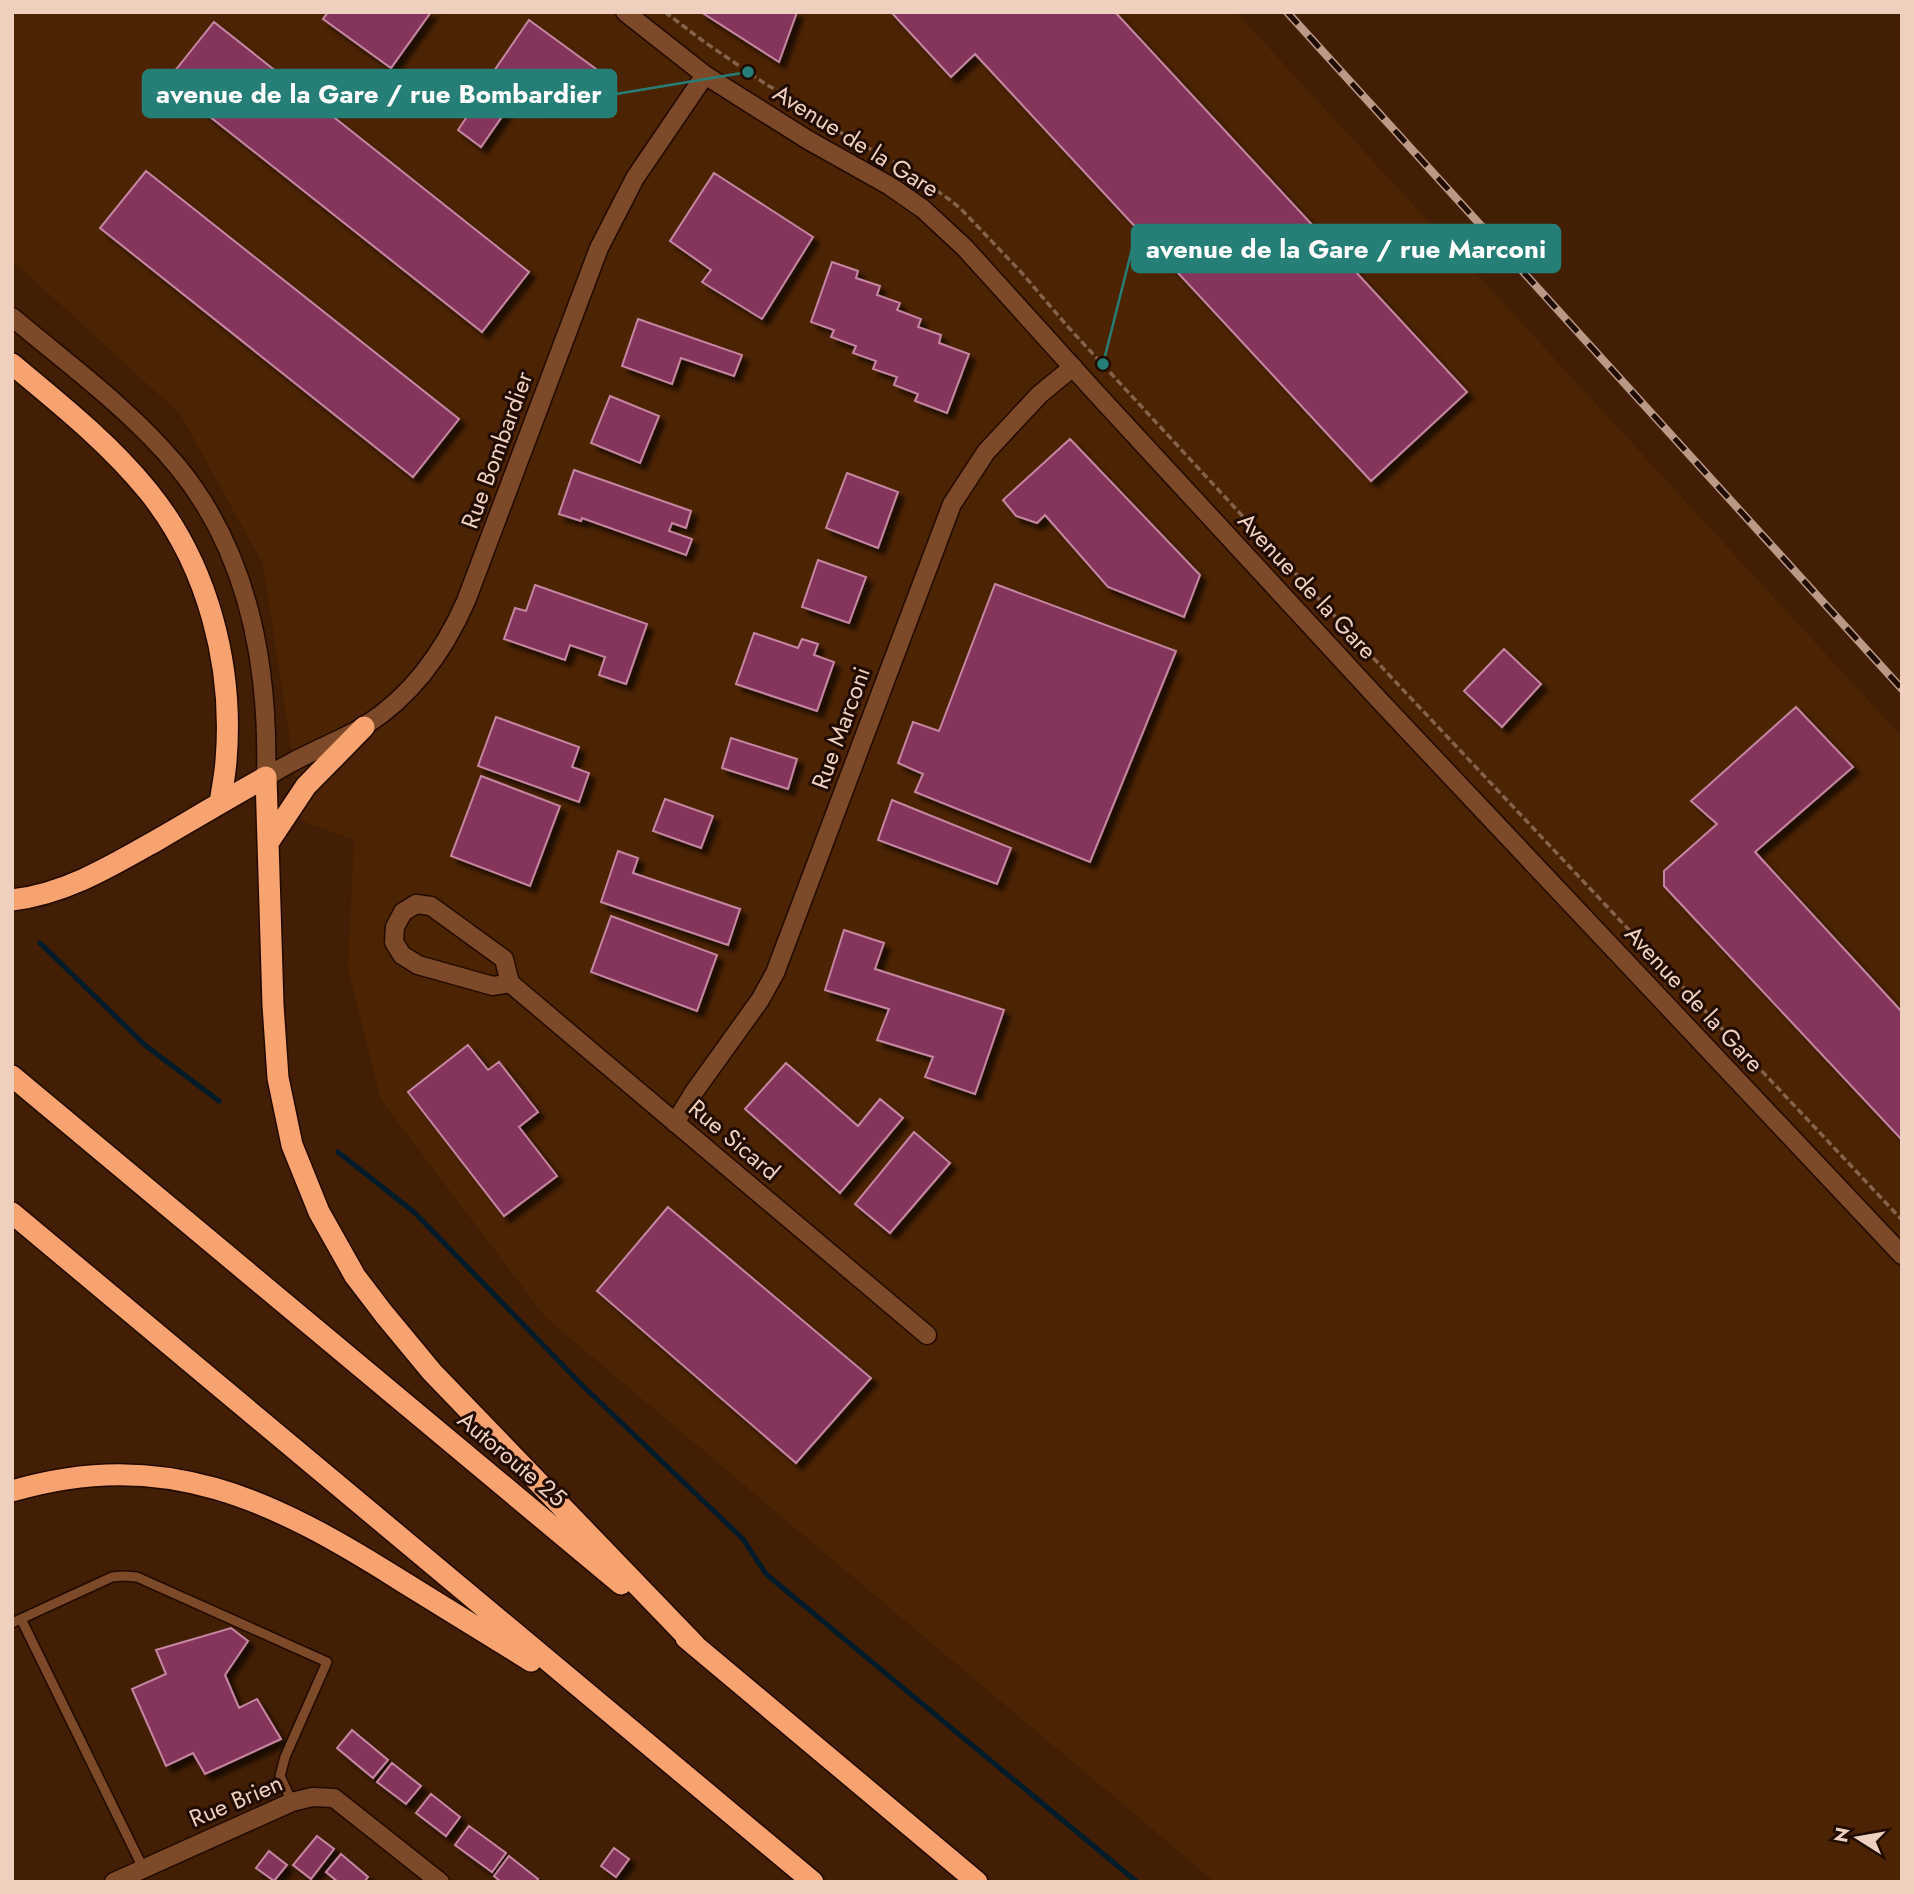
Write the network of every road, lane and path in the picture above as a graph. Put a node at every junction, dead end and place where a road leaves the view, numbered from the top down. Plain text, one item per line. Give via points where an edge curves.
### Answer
1 (625, 12) edge
2 (665, 12) edge
3 (705, 75) junction
4 (12, 317) edge
5 (12, 364) edge
6 (1073, 368) junction
7 (364, 727) junction
8 (266, 777) junction
9 (220, 803) junction
10 (268, 843) junction
11 (12, 900) edge
12 (510, 983) junction
13 (12, 1076) edge
14 (675, 1123) junction
15 (12, 1213) edge
16 (1902, 1220) edge
17 (1902, 1255) edge
18 (927, 1335) dead end
19 (12, 1491) edge
20 (17, 1621) edge
21 (695, 1645) junction
22 (595, 1700) junction
23 (292, 1802) junction
24 (146, 1875) edge
25 (114, 1882) edge
26 (440, 1882) edge
27 (813, 1882) edge
28 (977, 1882) edge

1 - 3 street, Avenue de la Gare
2 - 16 path, Avenue de la Gare via 766,85 790,96 816,119 926,182 961,209 1391,677
3 - 6 street, Avenue de la Gare via 923,209 965,248
3 - 7 street, Rue Bombardier via 635,178 599,248 454,627 417,682
4 - 8 street via 145,431 191,485 216,525 244,590 256,641 267,736
5 - 9 highway via 122,461 164,512 196,568 223,668 226,760
6 - 14 street, Rue Marconi via 1039,395 986,452 952,504 775,974
6 - 17 street, Avenue de la Gare
7 - 8 street, Rue Bombardier
7 - 10 highway via 306,786
8 - 9 highway
8 - 10 highway
9 - 11 highway via 90,876 42,895
10 - 21 highway via 279,1087 292,1145 309,1191 342,1255 432,1372
12 - 12 street, Rue Sicard via 504,959 431,906 416,904 403,912 394,942 402,955 418,965 493,986
12 - 14 street, Rue Sicard
13 - 21 highway, Autoroute 25
14 - 18 street, Rue Sicard
15 - 22 highway
19 - 22 highway via 64,1479 126,1474 182,1480 233,1494 350,1548
20 - 23 lane via 112,1577 137,1577 327,1662 280,1776
20 - 24 lane
21 - 28 highway, Autoroute 25
22 - 27 highway
23 - 24 street, Rue Brien
23 - 26 street, Rue Brien via 334,1798
24 - 25 street, Rue Brien

